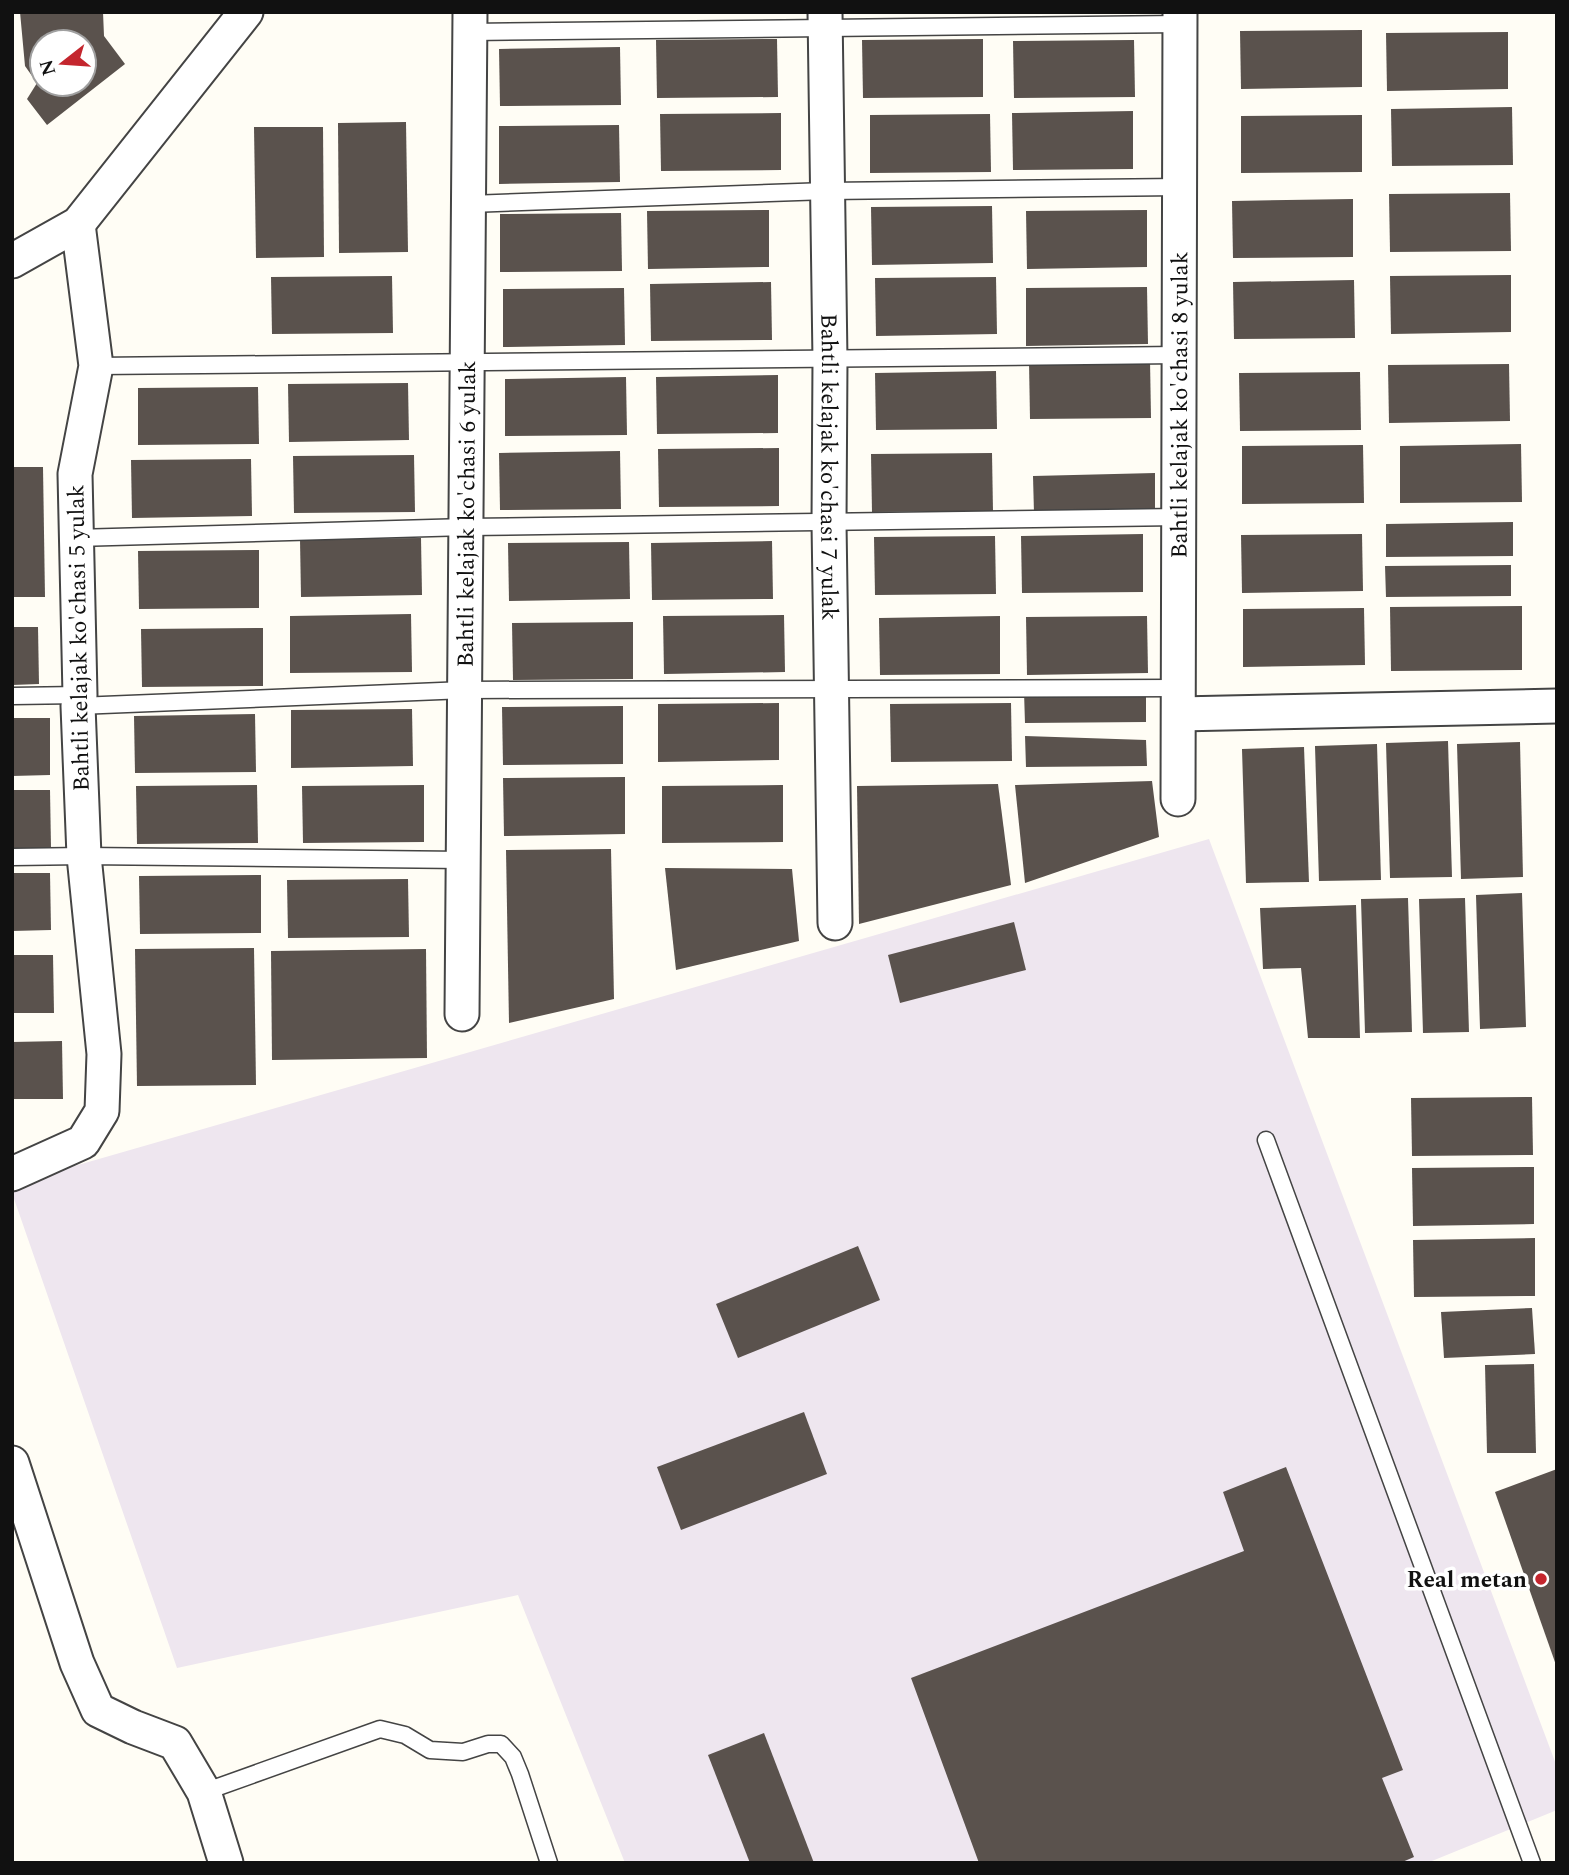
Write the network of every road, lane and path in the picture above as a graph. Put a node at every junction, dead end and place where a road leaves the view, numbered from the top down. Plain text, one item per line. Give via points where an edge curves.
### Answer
1 (246, 12) edge
2 (1180, 18) edge
3 (825, 20) edge
4 (470, 22) edge
5 (1180, 187) junction
6 (827, 191) junction
7 (470, 204) junction
8 (78, 224) junction
9 (12, 261) edge
10 (1179, 355) junction
11 (830, 360) junction
12 (468, 362) junction
13 (96, 366) junction
14 (1180, 517) junction
15 (829, 523) junction
16 (467, 527) junction
17 (76, 538) junction
18 (831, 689) junction
19 (465, 690) junction
20 (12, 696) edge
21 (79, 700) junction
22 (1179, 701) junction
23 (1557, 706) edge
24 (1178, 799) dead end
25 (84, 856) junction
26 (12, 857) edge
27 (464, 860) junction
28 (835, 923) dead end
29 (463, 1014) dead end
30 (1266, 1140) dead end
31 (12, 1174) edge
32 (12, 1463) edge
33 (204, 1792) junction
34 (226, 1863) edge
35 (549, 1863) edge
36 (1532, 1863) edge

1 - 8 street
2 - 3 lane
2 - 5 street, Bahtli kelajak ko'chasi 8 yulak
3 - 4 lane
3 - 6 street, Bahtli kelajak ko'chasi 7 yulak
4 - 7 street, Bahtli kelajak ko'chasi 6 yulak
5 - 6 lane
5 - 10 street, Bahtli kelajak ko'chasi 8 yulak
6 - 7 lane
6 - 11 street, Bahtli kelajak ko'chasi 7 yulak
7 - 12 street, Bahtli kelajak ko'chasi 6 yulak
8 - 9 street
8 - 13 street, Bahtli kelajak ko'chasi 5 yulak
10 - 11 lane
10 - 14 street, Bahtli kelajak ko'chasi 8 yulak
11 - 12 lane
11 - 15 street, Bahtli kelajak ko'chasi 7 yulak
12 - 13 lane
12 - 16 street, Bahtli kelajak ko'chasi 6 yulak
13 - 17 street, Bahtli kelajak ko'chasi 5 yulak via 75,474
14 - 15 lane
14 - 22 street, Bahtli kelajak ko'chasi 8 yulak
15 - 16 lane
15 - 18 street, Bahtli kelajak ko'chasi 7 yulak
16 - 17 lane
16 - 19 street, Bahtli kelajak ko'chasi 6 yulak
17 - 21 street, Bahtli kelajak ko'chasi 5 yulak
18 - 19 lane
18 - 22 lane
18 - 28 street, Bahtli kelajak ko'chasi 7 yulak
19 - 21 lane
19 - 27 street, Bahtli kelajak ko'chasi 6 yulak
20 - 21 lane
21 - 25 street, Bahtli kelajak ko'chasi 5 yulak
22 - 23 street
22 - 24 street, Bahtli kelajak ko'chasi 8 yulak
25 - 26 lane
25 - 27 lane
25 - 31 street, Bahtli kelajak ko'chasi 5 yulak via 104,1054 102,1111 83,1142
27 - 29 street, Bahtli kelajak ko'chasi 6 yulak
30 - 36 lane
32 - 33 street via 77,1663 99,1710 175,1743
33 - 34 street
33 - 35 lane via 380,1729 405,1735 429,1750 463,1752 501,1744 513,1757

